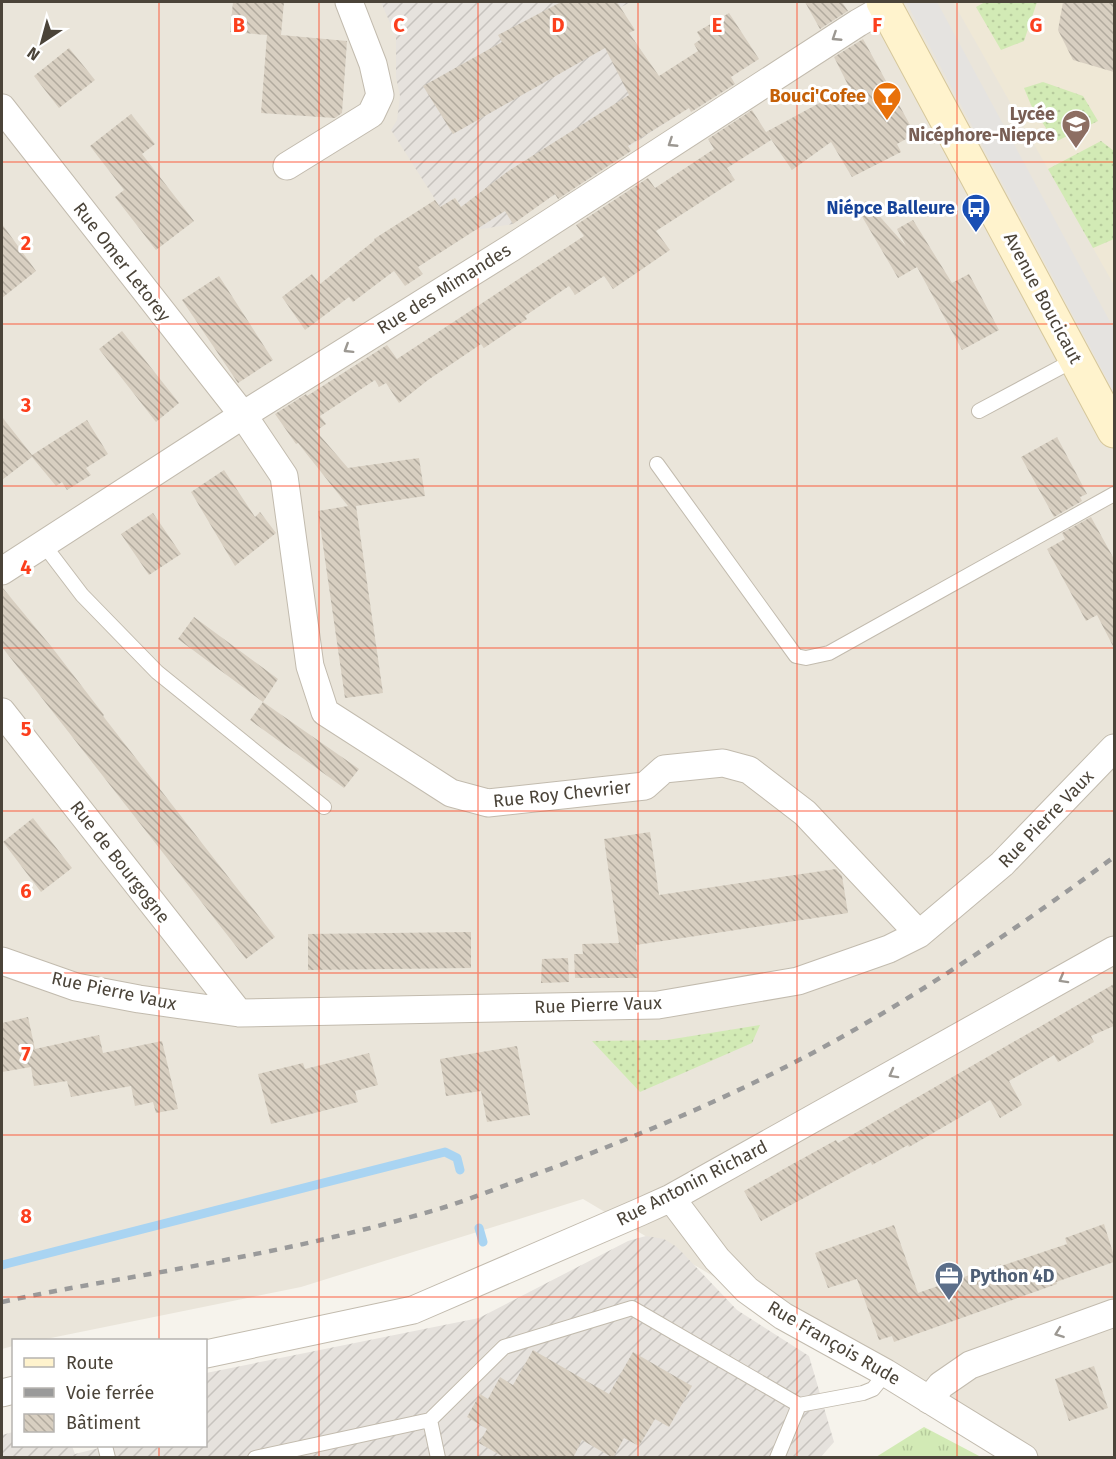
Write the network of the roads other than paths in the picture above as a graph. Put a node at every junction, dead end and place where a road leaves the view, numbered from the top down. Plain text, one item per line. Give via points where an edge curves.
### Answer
1 (349, 2) edge
2 (884, 4) edge
3 (2, 108) edge
4 (287, 166) dead end
5 (1076, 359) junction
6 (979, 411) dead end
7 (243, 415) junction
8 (1114, 430) edge
9 (657, 464) dead end
10 (1114, 494) edge
11 (44, 545) junction
12 (2, 571) edge
13 (2, 712) edge
14 (1114, 748) edge
15 (324, 807) dead end
16 (919, 934) junction
17 (1114, 950) edge
18 (2, 961) edge
19 (239, 1013) junction
20 (671, 1198) junction
21 (1114, 1313) edge
22 (207, 1354) edge
23 (886, 1373) junction
24 (929, 1400) junction
25 (800, 1405) junction
26 (430, 1420) junction
27 (255, 1458) edge
28 (438, 1458) edge
29 (777, 1458) edge
30 (1024, 1458) edge

1 - 4 street via 373,64 380,95 371,114
2 - 5 main road, Avenue Boucicaut
2 -> 7 street, Rue des Mimandes via 520,241
3 - 7 street, Rue Omer Letorey
5 - 6 lane
5 - 8 main road, Avenue Boucicaut
7 - 11 street, Rue des Mimandes
7 - 16 street, Rue Roy Chevrier via 284,476 310,666 325,711 451,793 488,803 645,786 664,769 723,763 749,771 805,813
9 - 10 lane via 796,656 806,658 830,653
11 - 12 street, Rue des Mimandes
11 - 15 lane via 82,596 157,672
13 - 19 street, Rue de Bourgogne
14 - 16 street, Rue Pierre Vaux via 1002,864
16 - 19 street, Rue Pierre Vaux via 889,949 798,981 658,1005
17 -> 20 street, Rue Antonin Richard
18 - 19 street, Rue Pierre Vaux via 76,987
20 - 22 street, Rue Antonin Richard via 413,1310
20 - 23 street, Rue François Rude via 717,1259 747,1290 783,1316
21 -> 24 street via 970,1365 941,1385
23 - 24 street, Rue François Rude
23 - 25 lane via 873,1389 863,1394
24 - 30 street, Rue François Rude
25 - 26 lane via 632,1308 504,1347
25 - 29 lane
26 - 27 lane
26 - 28 lane

